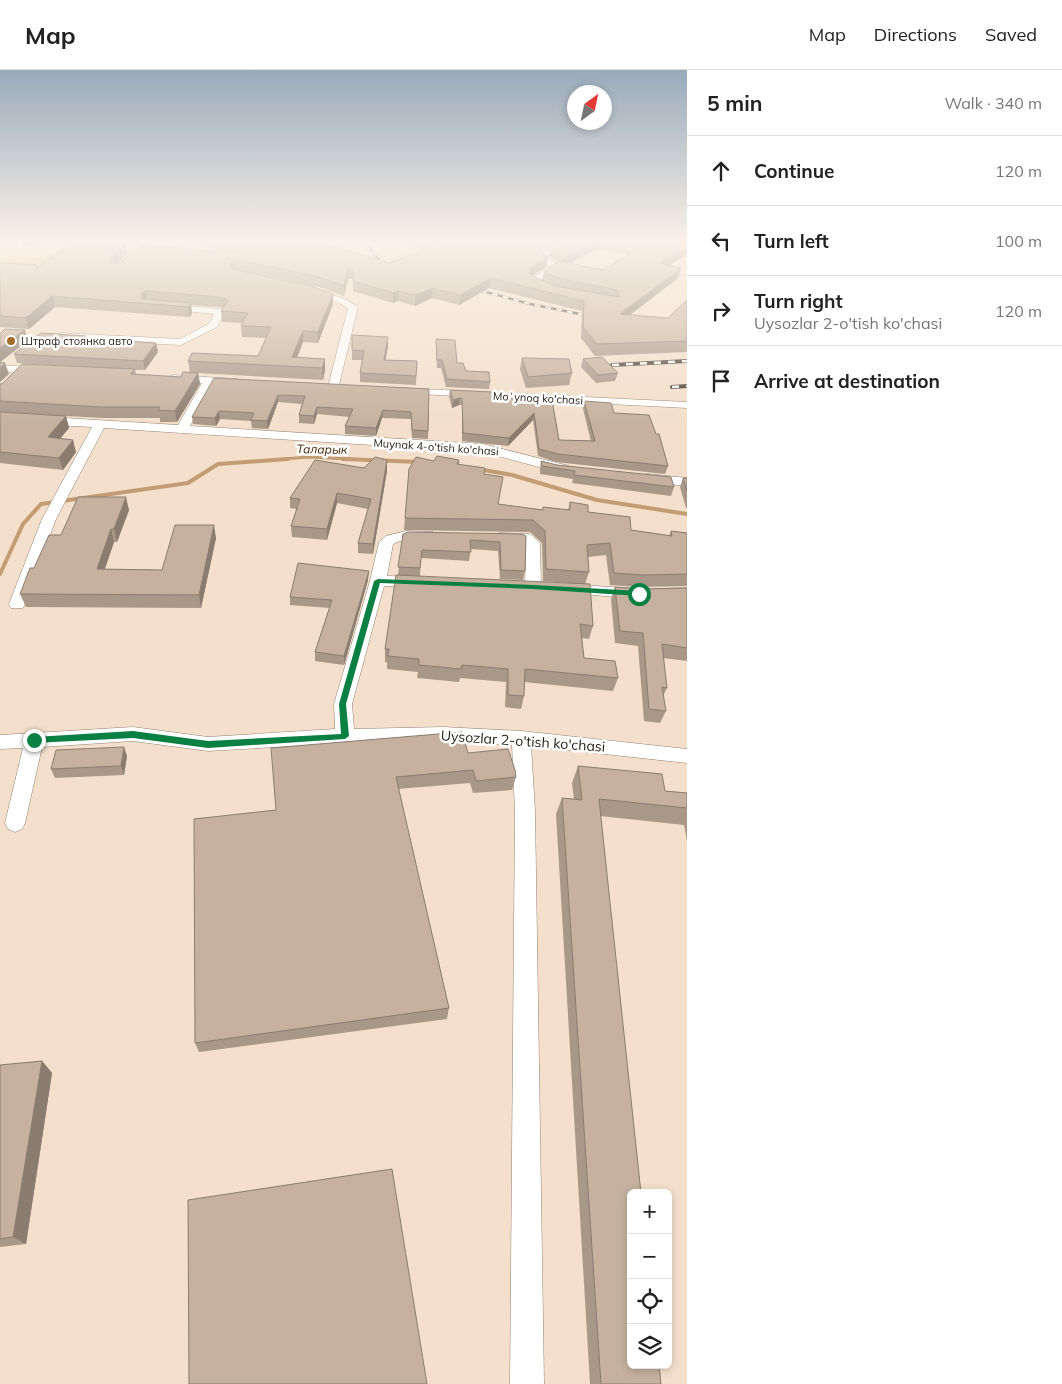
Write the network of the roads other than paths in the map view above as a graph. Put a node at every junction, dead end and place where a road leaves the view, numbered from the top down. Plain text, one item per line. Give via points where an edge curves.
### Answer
1 (344, 302) edge
2 (158, 306) edge
3 (47, 335) edge
4 (16, 356) edge
5 (1, 368) edge
6 (22, 369) junction
7 (52, 371) edge
8 (160, 378) edge
9 (209, 380) junction
10 (11, 381) edge
11 (248, 383) edge
12 (334, 387) edge
13 (394, 390) edge
14 (687, 405) edge
15 (0, 418) edge
16 (100, 424) junction
17 (182, 430) junction
18 (573, 470) edge
19 (638, 477) edge
20 (687, 482) edge
21 (446, 536) edge
22 (486, 536) edge
23 (378, 581) junction
24 (436, 583) edge
25 (514, 586) edge
26 (533, 587) junction
27 (687, 593) edge
28 (17, 604) dead end
29 (345, 736) junction
30 (521, 738) junction
31 (34, 740) junction
32 (0, 742) edge
33 (687, 756) edge
34 (15, 823) dead end
35 (527, 1384) edge

1 - 12 street via 353,307
2 - 3 street via 220,312 214,325 180,342
4 - 5 street
5 - 6 street
6 - 7 street
6 - 10 street
8 - 9 street
9 - 11 street
9 - 17 street
13 - 14 street, Moʻynoq ko'chasi
15 - 16 street, Muynak 4-o'tish ko'chasi
16 - 17 street, Muynak 4-o'tish ko'chasi
16 - 28 street via 49,519
17 - 18 street, Muynak 4-o'tish ko'chasi via 483,448 552,468
19 - 20 street
21 - 23 street via 390,538 386,542
22 - 26 street via 525,538 533,542
23 - 24 street
23 - 29 street via 342,704
25 - 26 street
26 - 27 street via 639,594
29 - 30 street, Uysozlar 2-o'tish ko'chasi via 443,734
29 - 31 street, Uysozlar 2-o'tish ko'chasi via 208,744 133,734
30 - 33 street, Uysozlar 2-o'tish ko'chasi
30 - 35 street via 525,811
31 - 32 street, Uysozlar 2-o'tish ko'chasi
31 - 34 street

